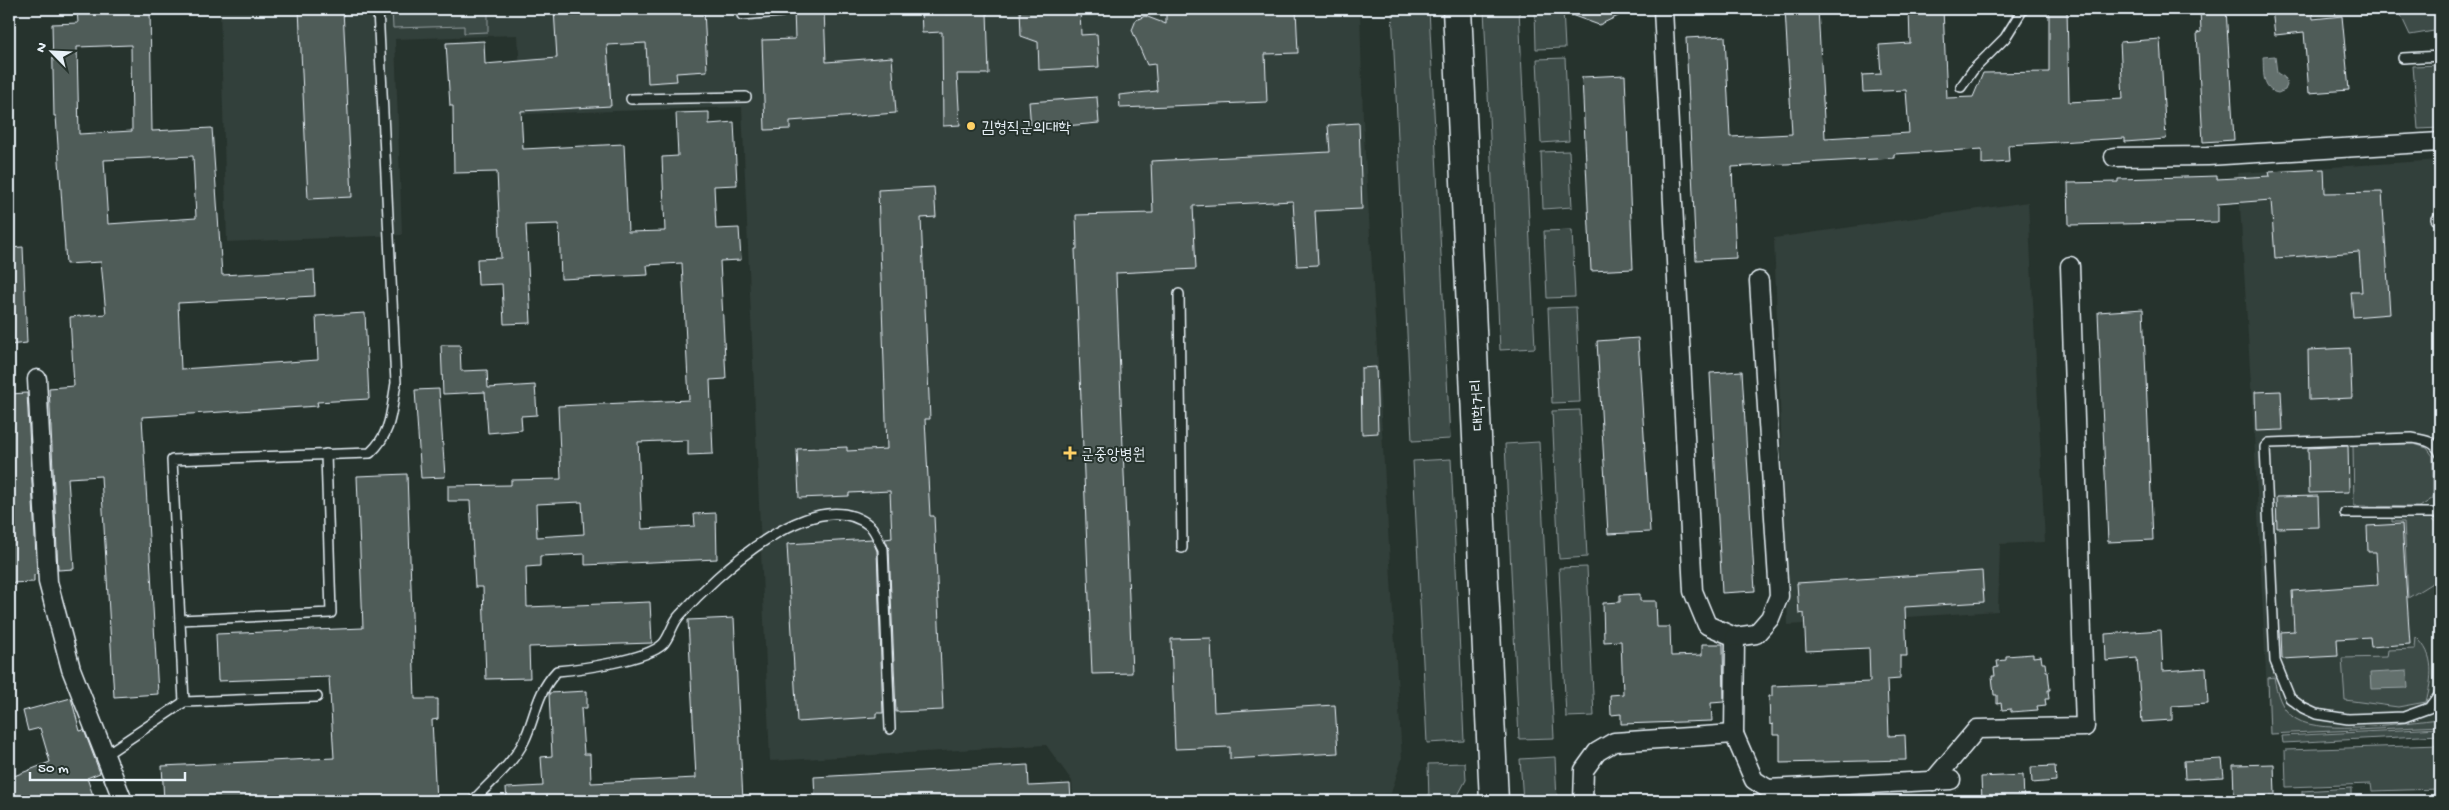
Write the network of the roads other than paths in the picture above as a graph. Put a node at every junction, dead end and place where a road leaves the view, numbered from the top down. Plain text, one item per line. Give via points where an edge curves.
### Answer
1 (378, 9) edge
2 (1457, 9) edge
3 (1663, 9) edge
4 (2023, 9) edge
5 (781, 12) dead end
6 (742, 15) dead end
7 (2440, 56) edge
8 (2403, 58) dead end
9 (1961, 87) dead end
10 (746, 97) dead end
11 (631, 99) dead end
12 (2440, 142) edge
13 (2114, 157) dead end
14 (2070, 266) dead end
15 (1759, 281) dead end
16 (1179, 294) dead end
17 (38, 379) dead end
18 (2440, 453) edge
19 (326, 454) junction
20 (2346, 513) dead end
21 (2440, 513) edge
22 (1182, 548) dead end
23 (180, 620) junction
24 (1735, 637) junction
25 (2440, 693) edge
26 (317, 697) dead end
27 (184, 702) junction
28 (890, 729) dead end
29 (1734, 734) junction
30 (105, 755) junction
31 (1779, 795) edge
32 (123, 801) edge
33 (473, 801) edge
34 (1494, 801) edge
35 (1583, 801) edge

1 - 19 lane via 396,383 388,430 381,443 370,453
2 - 34 main road, 대학거리
3 - 24 street via 1693,591 1707,625
4 - 9 lane via 2005,38
5 - 6 lane
7 - 8 lane
10 - 11 lane
12 - 13 street via 2208,156
14 - 31 street via 2085,727 1977,729 1942,781
15 - 24 street via 1779,596 1770,618 1756,634
16 - 22 lane
17 - 30 street via 48,582 71,669
18 - 25 lane via 2427,440 2412,438 2269,443 2265,448 2275,661 2290,698 2316,714 2348,719 2404,718 2429,708
19 - 23 lane via 332,613
19 - 23 lane via 172,460
20 - 21 lane
23 - 27 lane
24 - 29 street
26 - 27 lane
27 - 30 lane
28 - 33 lane via 883,549 872,528 858,518 830,513 793,524 734,561 677,618 663,644 644,653 591,668 557,671 538,697 523,742
29 - 31 street via 1754,780
29 - 35 street via 1614,742 1597,752 1584,770
30 - 32 street

